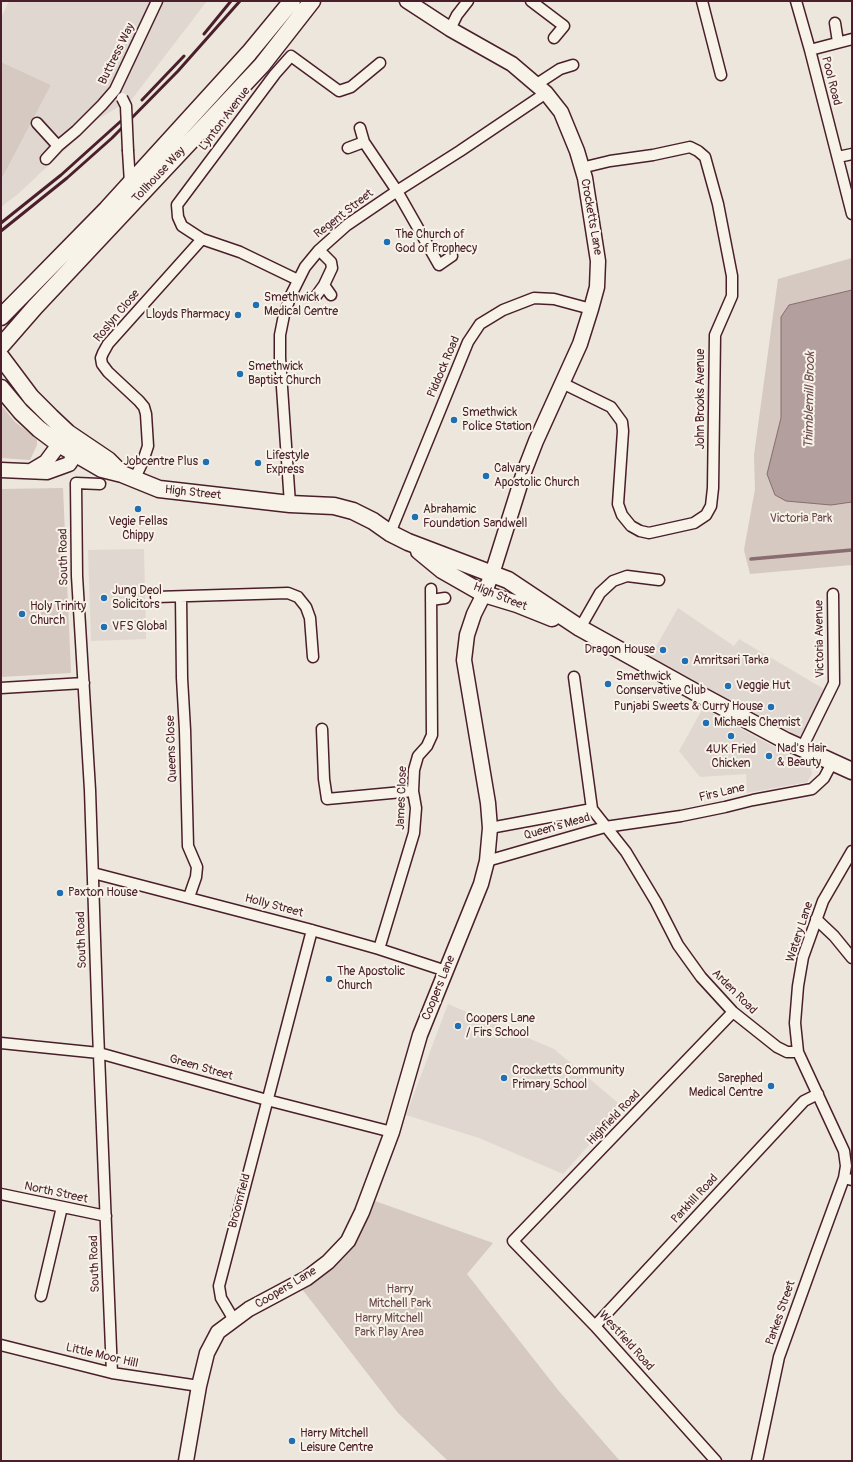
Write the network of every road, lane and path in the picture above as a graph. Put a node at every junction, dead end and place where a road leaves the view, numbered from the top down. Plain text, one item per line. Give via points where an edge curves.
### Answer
1 (157, 1) edge
2 (292, 1) edge
3 (312, 1) edge
4 (407, 1) edge
5 (468, 1) edge
6 (531, 1) edge
7 (702, 1) edge
8 (796, 1) edge
9 (835, 23) dead end
10 (450, 29) junction
11 (554, 38) dead end
12 (852, 39) edge
13 (838, 42) junction
14 (810, 50) junction
15 (380, 63) dead end
16 (573, 65) dead end
17 (722, 75) dead end
18 (542, 89) junction
19 (115, 90) junction
20 (37, 123) dead end
21 (360, 128) dead end
22 (364, 142) junction
23 (58, 146) junction
24 (348, 148) dead end
25 (852, 154) edge
26 (838, 157) junction
27 (46, 159) dead end
28 (581, 168) junction
29 (130, 183) junction
30 (397, 191) junction
31 (852, 214) edge
32 (202, 239) junction
33 (319, 250) junction
34 (452, 256) dead end
35 (298, 280) junction
36 (324, 286) junction
37 (332, 295) dead end
38 (316, 296) dead end
39 (591, 309) junction
40 (1, 318) edge
41 (1, 346) edge
42 (1, 356) edge
43 (562, 383) junction
44 (1, 388) edge
45 (63, 439) junction
46 (76, 455) junction
47 (1, 470) edge
48 (31, 471) junction
49 (128, 477) junction
50 (100, 484) dead end
51 (290, 504) junction
52 (390, 532) junction
53 (408, 542) junction
54 (492, 574) junction
55 (659, 580) dead end
56 (431, 588) dead end
57 (484, 594) junction
58 (833, 594) dead end
59 (156, 597) dead end
60 (181, 597) junction
61 (445, 598) dead end
62 (431, 600) junction
63 (580, 628) junction
64 (313, 657) dead end
65 (574, 677) dead end
66 (84, 683) junction
67 (1, 688) edge
68 (322, 729) dead end
69 (802, 748) junction
70 (832, 763) junction
71 (852, 771) edge
72 (413, 791) junction
73 (592, 809) junction
74 (605, 827) junction
75 (490, 828) junction
76 (852, 851) edge
77 (487, 860) junction
78 (93, 873) junction
79 (189, 897) junction
80 (816, 919) junction
81 (312, 930) junction
82 (379, 949) junction
83 (852, 958) edge
84 (446, 971) junction
85 (733, 1012) junction
86 (1, 1044) edge
87 (798, 1052) junction
88 (99, 1053) junction
89 (818, 1094) junction
90 (267, 1100) junction
91 (392, 1132) junction
92 (848, 1179) edge
93 (1, 1194) edge
94 (62, 1207) junction
95 (106, 1216) junction
96 (513, 1241) joint
97 (41, 1296) dead end
98 (234, 1320) junction
99 (595, 1326) junction
100 (1, 1345) edge
101 (112, 1373) junction
102 (199, 1386) junction
103 (186, 1461) edge
104 (716, 1461) edge
105 (757, 1461) edge

1 - 19 street, Buttress Way
2 - 29 main road, Tollhouse Way via 249,53
3 - 41 main road, Tollhouse Way via 262,65
4 - 10 street, Crocketts Lane
5 - 10 street
6 - 11 street via 564,26
7 - 17 street
8 - 14 street, Pool Road
9 - 13 street
10 - 18 street, Crocketts Lane via 512,64
12 - 13 street
13 - 14 street
14 - 26 street, Pool Road
15 - 32 street, Lynton Avenue via 351,87 339,91 291,56 177,205 182,226
16 - 18 street, Regent Street via 560,70
18 - 28 street, Crocketts Lane via 561,112
18 - 30 street, Regent Street via 460,151
19 - 23 street, Buttress Way
19 - 29 street, bridge via 126,106
20 - 23 street
21 - 22 street
22 - 24 street
22 - 30 street
23 - 27 street, Buttress Way
25 - 26 street
26 - 31 street, Pool Road
28 - 39 street, Crocketts Lane via 585,178 598,261 597,287
28 - 43 street, John Brooks Avenue via 690,147 705,157 718,204 732,276 732,296 715,335 713,488 711,506 706,515 694,523 650,533 631,526 622,515 618,504 622,422 611,408
29 - 40 main road, Tollhouse Way
30 - 33 street, Regent Street via 348,225
30 - 34 street via 439,265
32 - 35 street, Lynton Avenue via 240,252
32 - 49 street, Roslyn Close via 108,344 101,358 108,372 140,401 146,414 148,446 143,461
33 - 35 street, Regent Street
33 - 36 street via 331,262 332,268
35 - 51 street, Regent Street via 284,315 280,343
36 - 37 street
36 - 38 street
39 - 43 street, Crocketts Lane via 580,344
39 - 52 street, Piddock Road via 554,299 534,298 503,310 480,324 468,342
42 - 45 main road, High Street
43 - 54 street, Crocketts Lane via 524,472
44 - 45 main road, High Street via 39,429
45 - 46 main road, High Street
45 - 48 street via 46,462
45 - 49 main road, High Street via 108,460
46 - 48 street via 69,464 48,472
46 - 49 main road, High Street via 102,469
47 - 48 street
49 - 51 main road, High Street via 159,489
50 - 66 street, South Road via 76,483 77,576
51 - 52 main road, High Street
52 - 53 main road, High Street
53 - 54 main road, High Street
53 - 57 main road, High Street via 442,570
54 - 57 street, Crocketts Lane
54 - 63 main road, High Street via 508,580
55 - 63 street via 627,576 613,581 600,593
56 - 62 street, James Close
57 - 63 main road, High Street
57 - 75 street, Coopers Lane via 467,635 464,660
58 - 69 street, Victoria Avenue via 834,683
59 - 60 street
60 - 64 street via 288,593 298,597 310,618
60 - 79 street, Queens Close via 188,846 197,867
61 - 62 street
62 - 72 street, James Close via 432,735 418,756
63 - 69 main road, High Street
65 - 73 street
66 - 67 street
66 - 78 street, South Road
68 - 72 street via 327,799
69 - 70 main road, High Street
70 - 71 main road, High Street
70 - 74 street, Firs Lane via 824,778 812,789 681,816
72 - 82 street, James Close via 416,808 414,833
73 - 74 street, Queen's Mead
73 - 75 street, Queen's Mead
74 - 77 street, Queen's Mead
74 - 85 street, Arden Road via 638,870 678,945 701,977
75 - 77 street, Coopers Lane
76 - 80 street, Watery Lane via 828,892
77 - 84 street, Coopers Lane via 472,907
78 - 79 street, Holly Street
78 - 88 street, South Road
79 - 81 street, Holly Street
80 - 83 street
80 - 87 street, Watery Lane via 803,957 798,986 795,1023
81 - 82 street, Holly Street
81 - 90 street, Broomfield
82 - 84 street, Holly Street
84 - 91 street, Coopers Lane via 420,1035
85 - 87 street, Arden Road via 777,1047 787,1052
85 - 96 street, Highfield Road
86 - 88 street, Green Street
87 - 89 street
88 - 90 street, Green Street
88 - 95 street, South Road
89 - 92 street via 844,1151
89 - 99 street, Parkhill Road via 804,1101
90 - 91 street, Green Street
90 - 98 street, Broomfield via 219,1286 221,1298
91 - 98 street, Coopers Lane via 362,1212 348,1241 328,1262 307,1278 249,1309
92 - 105 street, Parkes Street via 814,1257 779,1357
93 - 94 street, North Street
94 - 95 street, North Street
94 - 97 street
95 - 101 street, South Road
96 - 99 street, Westfield Road
98 - 102 street via 218,1332 207,1354
99 - 104 street, Westfield Road
100 - 101 street, Little Moor Hill
101 - 102 street, Little Moor Hill
102 - 103 street

